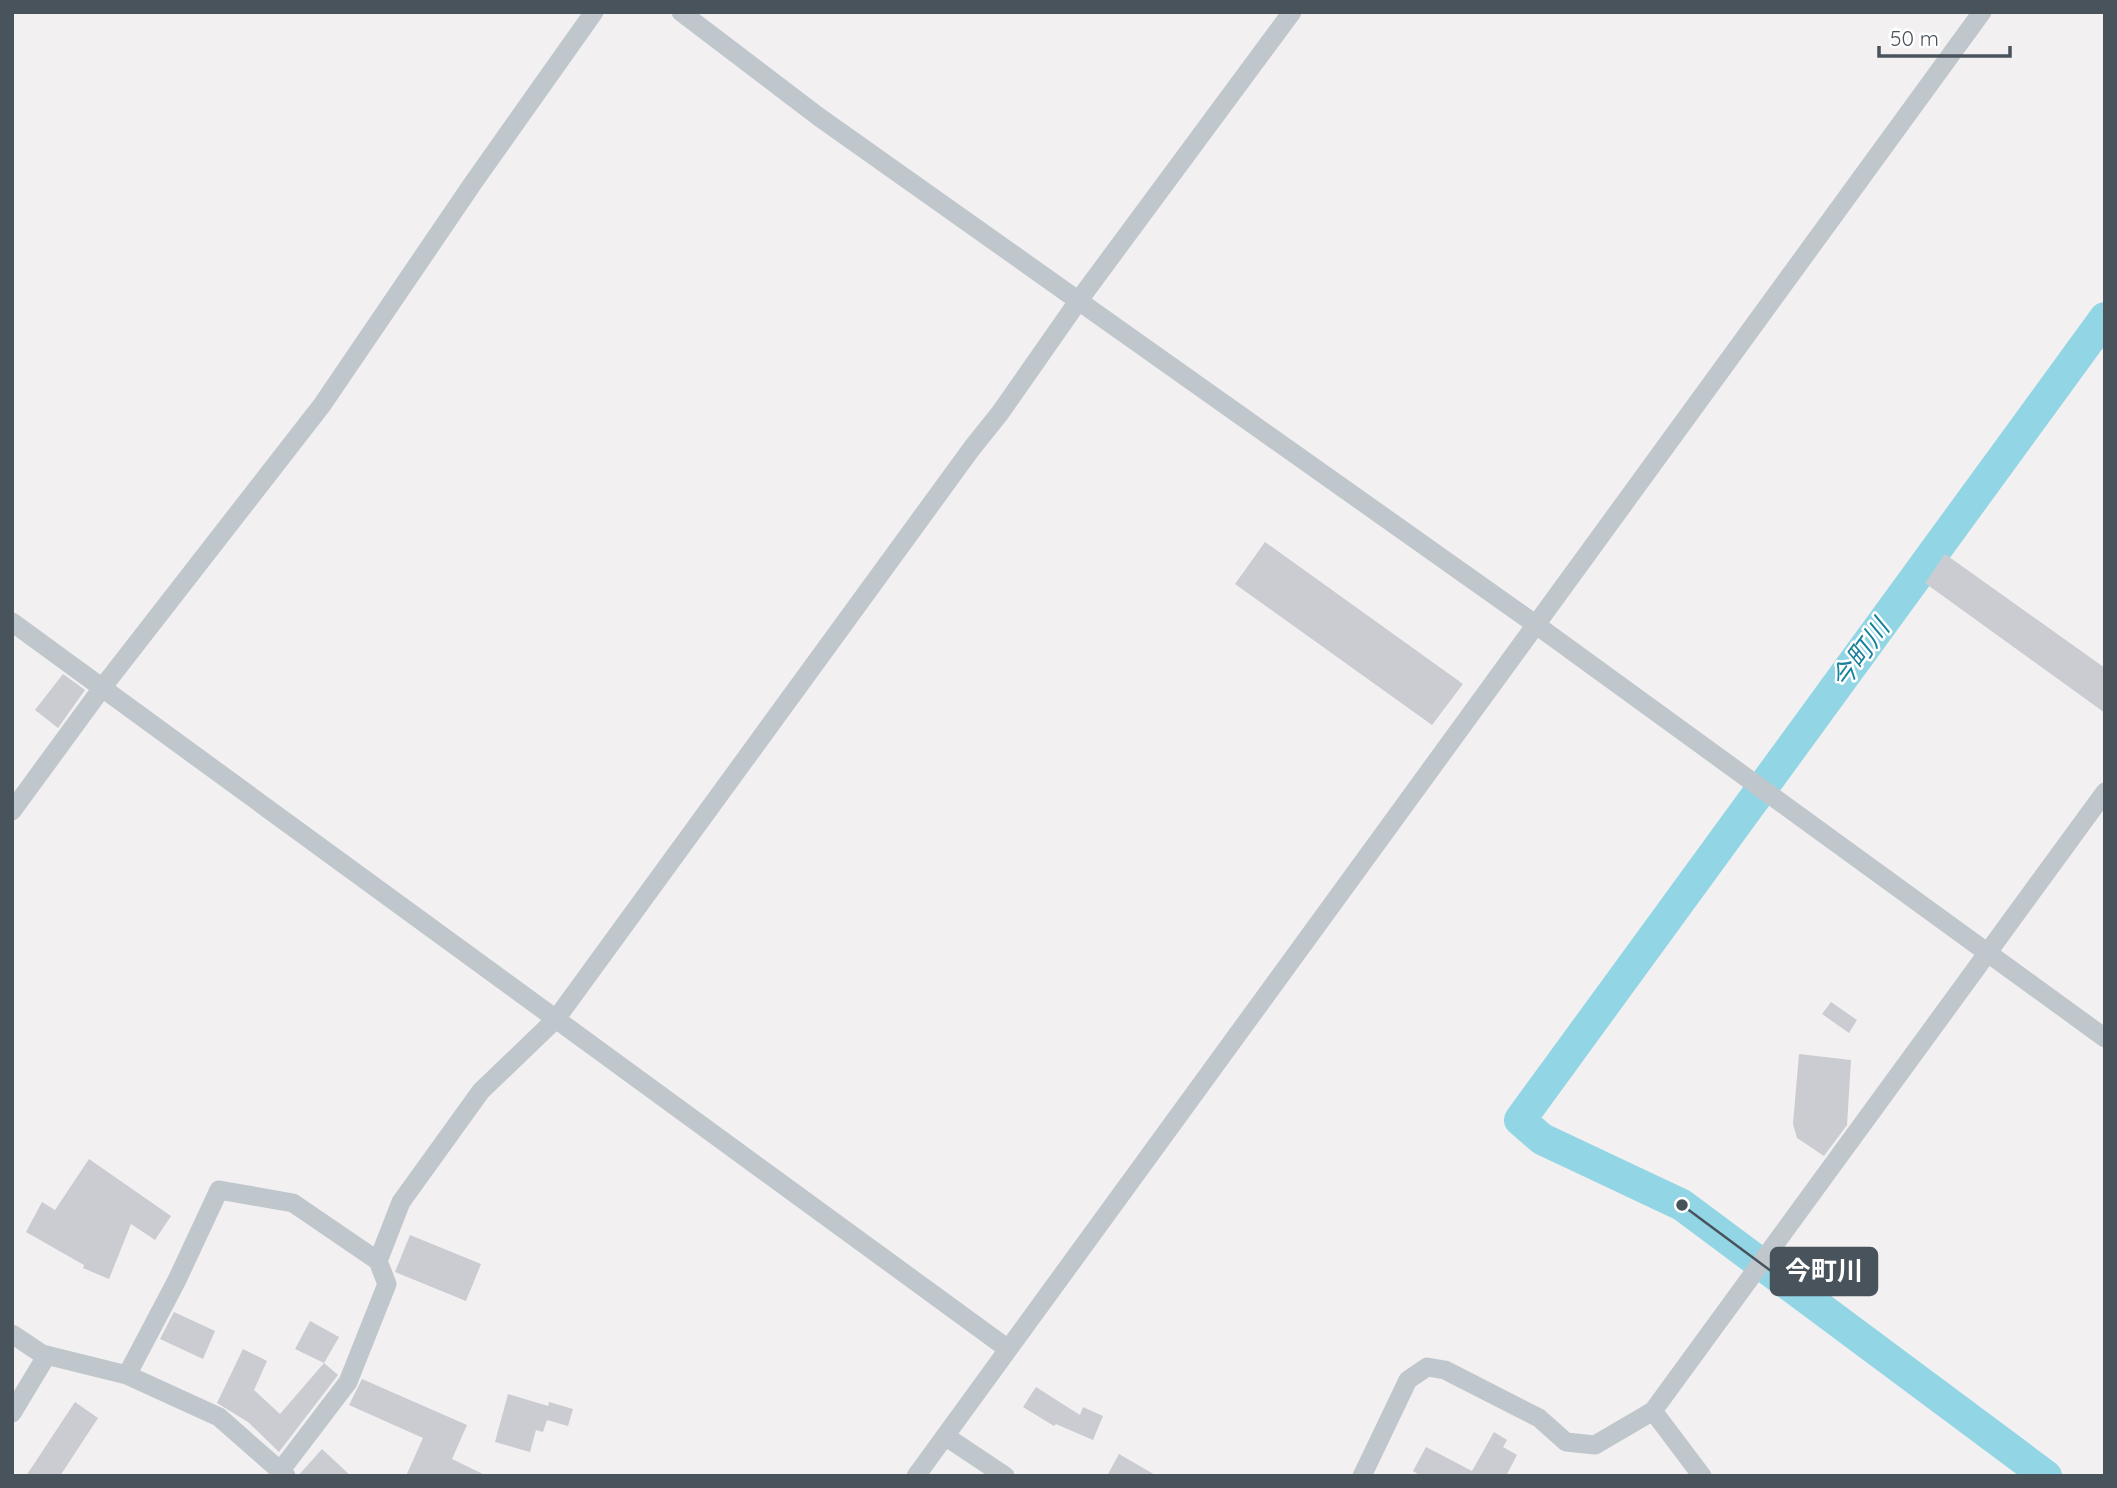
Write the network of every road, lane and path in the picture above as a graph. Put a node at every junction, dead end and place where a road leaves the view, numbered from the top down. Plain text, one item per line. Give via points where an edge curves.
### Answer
1 (594, 12) edge
2 (681, 12) edge
3 (1292, 12) edge
4 (1982, 12) edge
5 (1079, 300) junction
6 (12, 622) edge
7 (1535, 624) junction
8 (102, 688) junction
9 (2105, 792) edge
10 (12, 811) edge
11 (1987, 953) junction
12 (556, 1019) junction
13 (2105, 1038) edge
14 (378, 1261) junction
15 (12, 1334) edge
16 (1008, 1349) junction
17 (47, 1355) junction
18 (127, 1375) junction
19 (1653, 1411) junction
20 (12, 1413) edge
21 (944, 1436) junction
22 (284, 1473) edge
23 (916, 1476) edge
24 (1005, 1476) edge
25 (1362, 1476) edge
26 (1702, 1476) edge

1 - 8 street via 322,405
2 - 5 street via 819,117
3 - 5 street
4 - 7 street
5 - 7 street
5 - 12 street
6 - 8 street
7 - 11 street
7 - 16 street
8 - 10 street
8 - 12 street
9 - 11 street
11 - 13 street
11 - 19 street
12 - 14 street via 481,1091 401,1202
12 - 16 street
14 - 18 street via 293,1203 219,1190
14 - 22 street via 387,1284 348,1382
15 - 17 street
16 - 21 street
17 - 18 street
17 - 20 street
18 - 22 street via 219,1417
19 - 25 street via 1595,1445 1566,1442 1539,1418 1445,1370 1427,1367 1408,1380
19 - 26 street
21 - 23 street
21 - 24 street

